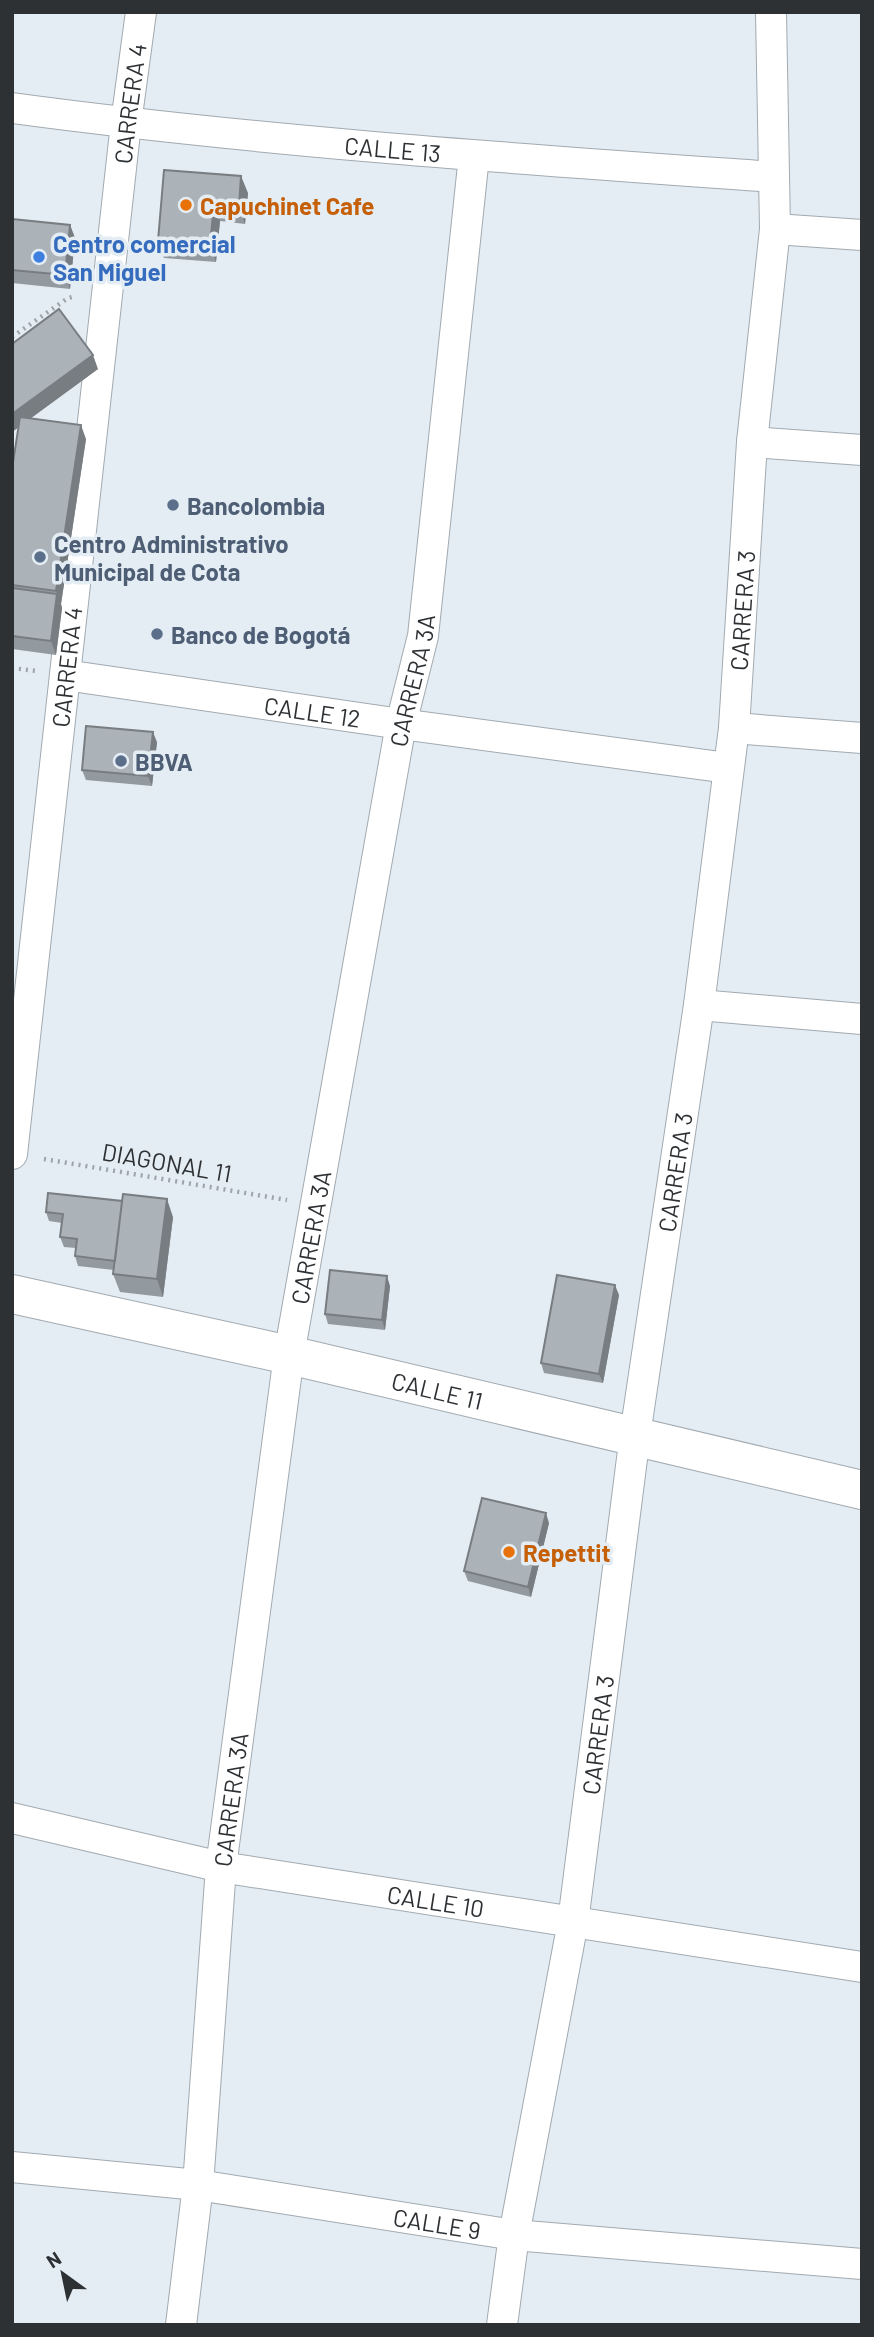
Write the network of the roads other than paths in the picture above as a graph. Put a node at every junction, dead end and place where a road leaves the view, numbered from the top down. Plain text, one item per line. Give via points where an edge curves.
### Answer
1 (141, 12) edge
2 (771, 12) edge
3 (12, 108) edge
4 (126, 123) junction
5 (474, 156) junction
6 (775, 177) junction
7 (775, 229) junction
8 (862, 235) edge
9 (752, 442) junction
10 (862, 450) edge
11 (65, 675) junction
12 (401, 724) junction
13 (734, 728) junction
14 (862, 738) edge
15 (728, 768) junction
16 (699, 1005) junction
17 (862, 1019) edge
18 (12, 1154) edge
19 (12, 1294) edge
20 (289, 1355) junction
21 (635, 1435) junction
22 (862, 1490) edge
23 (12, 1818) edge
24 (221, 1867) junction
25 (573, 1922) junction
26 (862, 1967) edge
27 (12, 2167) edge
28 (198, 2185) junction
29 (514, 2235) junction
30 (862, 2264) edge
31 (181, 2325) edge
32 (502, 2325) edge

1 - 4 street, CARRERA 4
2 - 6 street, CARRERA 3
3 - 4 street, CALLE 13
4 - 5 street, CALLE 13
4 - 11 street, CARRERA 4
5 - 6 street, CALLE 13
5 - 12 street, CARRERA 3A via 423,636
6 - 7 street, CARRERA 3
7 - 8 street
7 - 9 street, CARRERA 3
9 - 10 street
9 - 13 street, CARRERA 3
11 - 12 street, CALLE 12
11 - 18 street, CARRERA 4
12 - 15 street, CALLE 12
12 - 20 street, CARRERA 3A
13 - 14 street
13 - 15 street, CARRERA 3
15 - 16 street, CARRERA 3
16 - 17 street
16 - 21 street, CARRERA 3
19 - 20 main road, CALLE 11
20 - 21 main road, CALLE 11
20 - 24 street, CARRERA 3A
21 - 22 main road, CALLE 11
21 - 25 street, CARRERA 3
23 - 24 street, CALLE 10
24 - 25 street, CALLE 10
24 - 28 street, CARRERA 3A
25 - 26 street, CALLE 10
25 - 29 street, CARRERA 3
27 - 28 street, CALLE 9
28 - 29 street, CALLE 9
28 - 31 street, CARRERA 3A
29 - 30 street, CALLE 9
29 - 32 street, CARRERA 3

